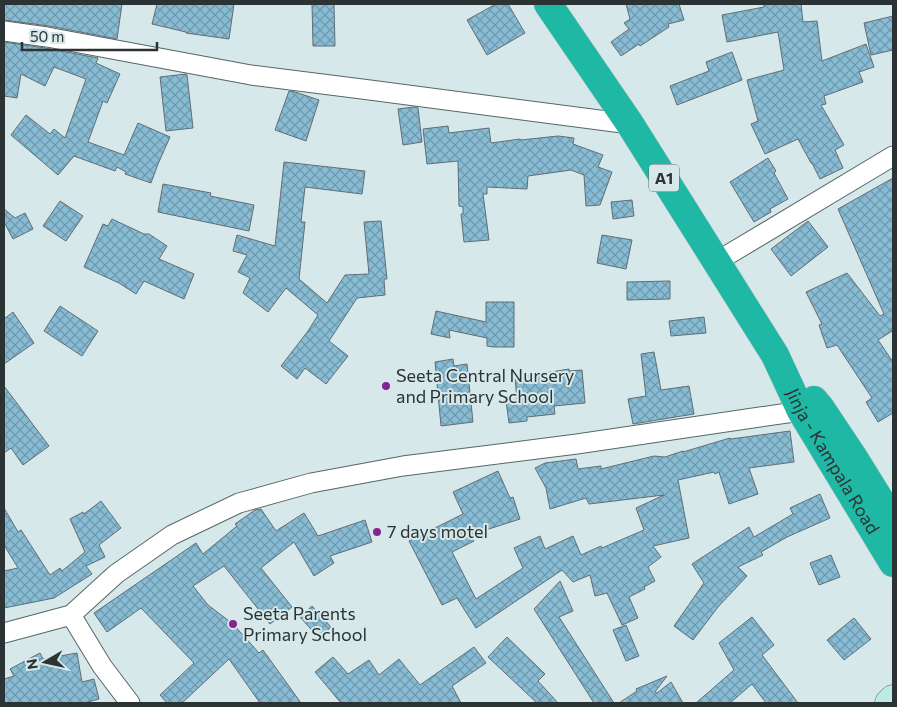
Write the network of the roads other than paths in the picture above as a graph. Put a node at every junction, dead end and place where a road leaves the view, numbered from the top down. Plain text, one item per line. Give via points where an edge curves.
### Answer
1 (548, 4) edge
2 (4, 31) edge
3 (630, 124) junction
4 (893, 156) edge
5 (716, 262) junction
6 (775, 356) junction
7 (801, 411) junction
8 (893, 521) edge
9 (893, 563) edge
10 (70, 615) junction
11 (4, 633) edge
12 (893, 699) edge
13 (130, 703) edge
14 (889, 703) edge

1 - 3 highway, Jinja - Kampala Road / A1
2 - 3 street via 251,75
3 - 5 highway, Jinja - Kampala Road / A1
4 - 5 street
5 - 6 highway, Jinja - Kampala Road / A1
6 - 7 highway, Jinja - Kampala Road / A1
6 - 8 highway, Jinja - Kampala Road / A1 via 820,407
7 - 9 highway, Jinja - Kampala Road / A1
7 - 10 street via 403,466 302,485 239,503 172,535 116,574
10 - 11 street
10 - 13 street
12 - 14 main road

